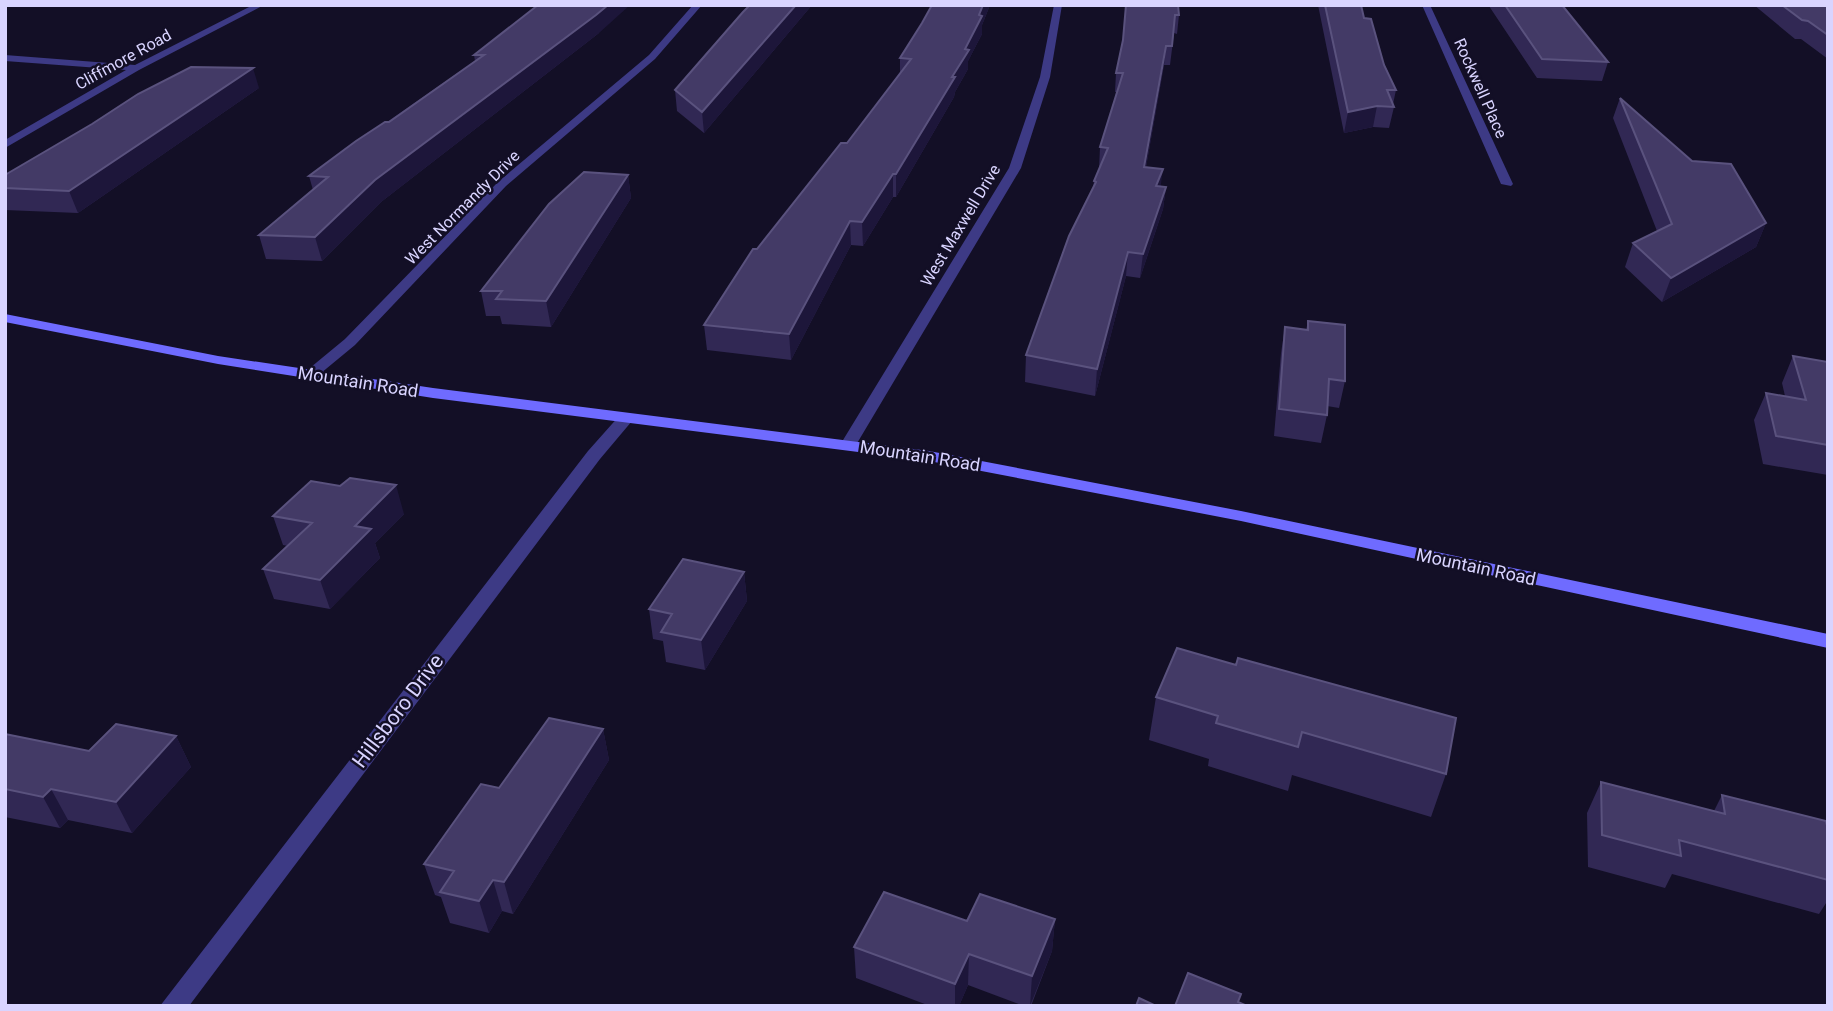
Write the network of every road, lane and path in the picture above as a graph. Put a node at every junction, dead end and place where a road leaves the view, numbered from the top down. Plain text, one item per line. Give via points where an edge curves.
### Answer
1 (260, 5) edge
2 (698, 5) edge
3 (1058, 5) edge
4 (1426, 5) edge
5 (5, 58) edge
6 (135, 68) junction
7 (5, 145) edge
8 (1507, 184) dead end
9 (5, 318) edge
10 (310, 375) junction
11 (626, 418) junction
12 (848, 445) junction
13 (1828, 641) edge
14 (173, 1006) edge

1 - 6 street, Cliffmore Road
2 - 10 street, West Normandy Drive via 652,57 502,184 351,342
3 - 12 street, West Maxwell Drive via 1045,77 1015,168
4 - 8 street, Rockwell Place
5 - 6 street
6 - 7 street, Cliffmore Road
9 - 10 main road, Mountain Road
10 - 11 main road, Mountain Road
11 - 12 main road, Mountain Road
11 - 14 street, Hillsboro Drive
12 - 13 main road, Mountain Road via 1081,484

